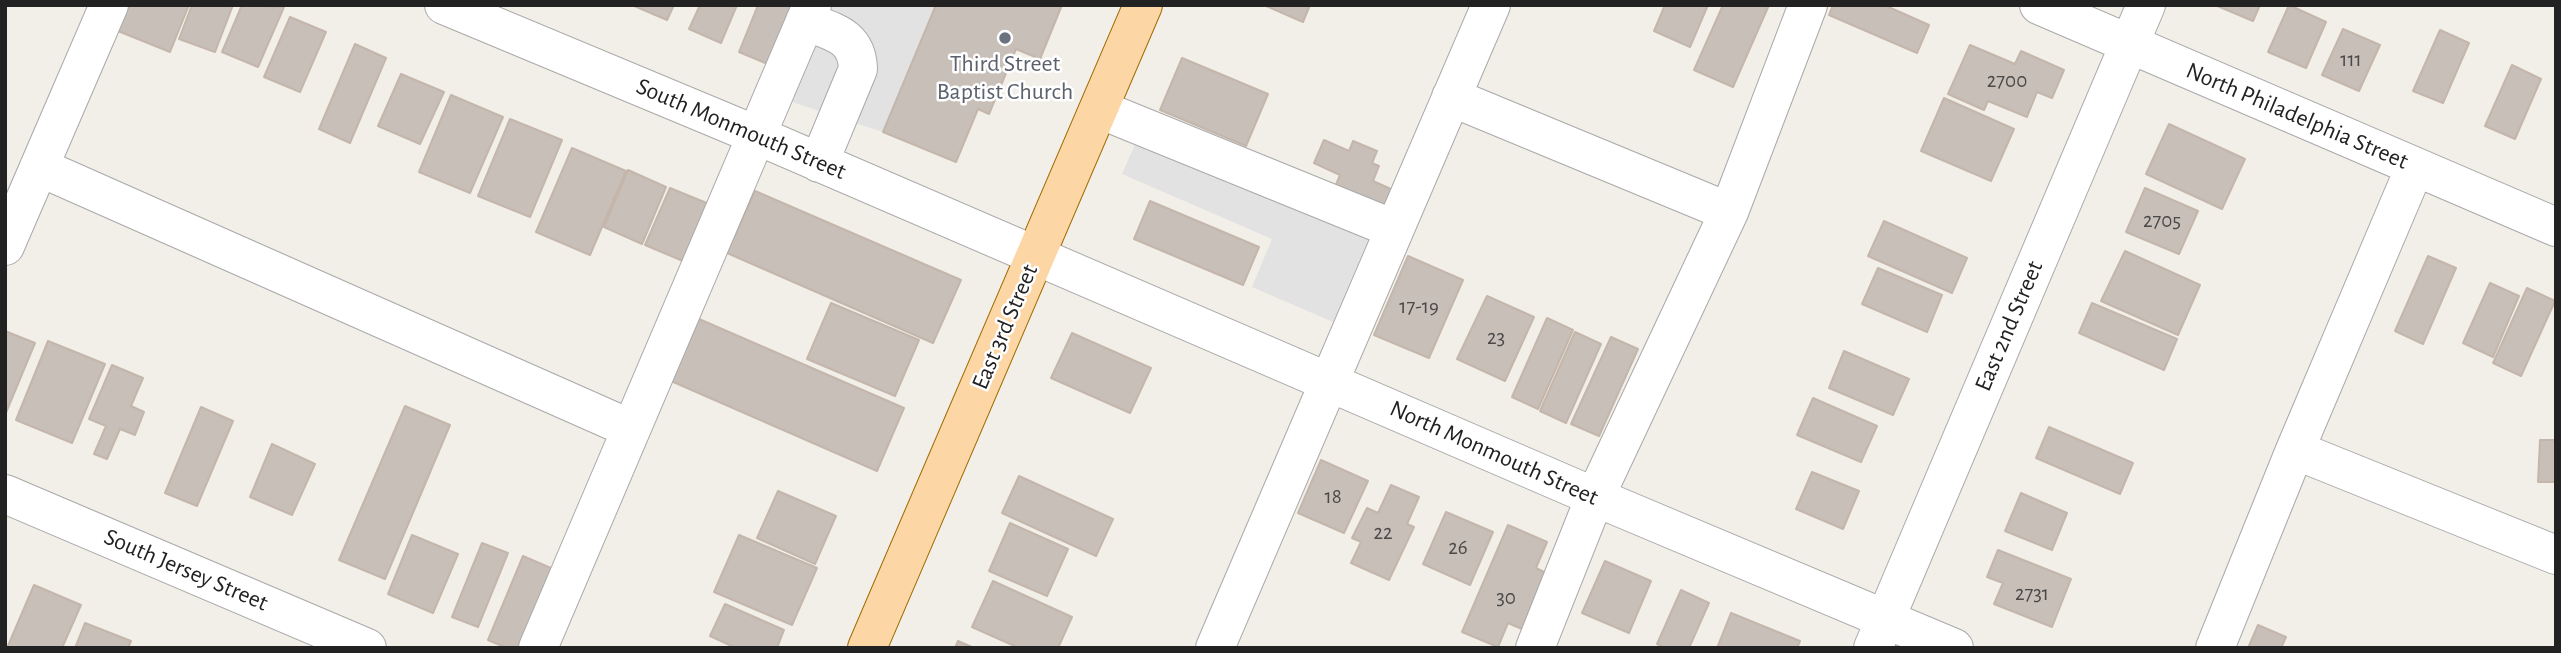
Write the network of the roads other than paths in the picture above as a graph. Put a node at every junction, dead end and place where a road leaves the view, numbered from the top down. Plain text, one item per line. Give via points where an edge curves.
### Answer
1 (109, 5) edge
2 (444, 5) edge
3 (1143, 5) edge
4 (1491, 5) edge
5 (1808, 5) edge
6 (2039, 5) edge
7 (2146, 5) edge
8 (809, 13) edge
9 (2129, 45) junction
10 (1451, 97) junction
11 (1099, 109) junction
12 (756, 135) junction
13 (819, 163) junction
14 (39, 167) junction
15 (2416, 167) junction
16 (1729, 212) junction
17 (2556, 226) edge
18 (1394, 229) junction
19 (5, 246) edge
20 (1036, 256) junction
21 (1329, 381) junction
22 (631, 429) junction
23 (2295, 450) junction
24 (5, 494) edge
25 (1595, 497) junction
26 (2556, 555) edge
27 (1879, 633) edge
28 (367, 648) edge
29 (538, 648) edge
30 (867, 648) edge
31 (1215, 648) edge
32 (1535, 648) edge
33 (1954, 648) edge
34 (2215, 648) edge

1 - 14 street
2 - 12 street, South Monmouth Street
3 - 11 main road, East 3rd Street
4 - 10 street
5 - 16 street
6 - 9 street, North Philadelphia Street
7 - 9 street, East 2nd Street
8 - 12 street
8 - 13 street via 849,40 858,55 858,69
9 - 15 street, North Philadelphia Street
9 - 27 street, East 2nd Street
10 - 16 street
10 - 18 street
11 - 18 street
11 - 20 main road, East 3rd Street
12 - 13 street, South Monmouth Street
12 - 22 street
13 - 20 street, South Monmouth Street
14 - 19 street
14 - 22 street
15 - 17 street, North Philadelphia Street
15 - 23 street
16 - 25 street
18 - 21 street
20 - 21 street, North Monmouth Street
20 - 30 main road, East 3rd Street
21 - 25 street, North Monmouth Street
21 - 31 street
22 - 29 street
23 - 26 street
23 - 34 street
24 - 28 street, South Jersey Street
25 - 27 street, North Monmouth Street
25 - 32 street
27 - 33 street, North Monmouth Street

